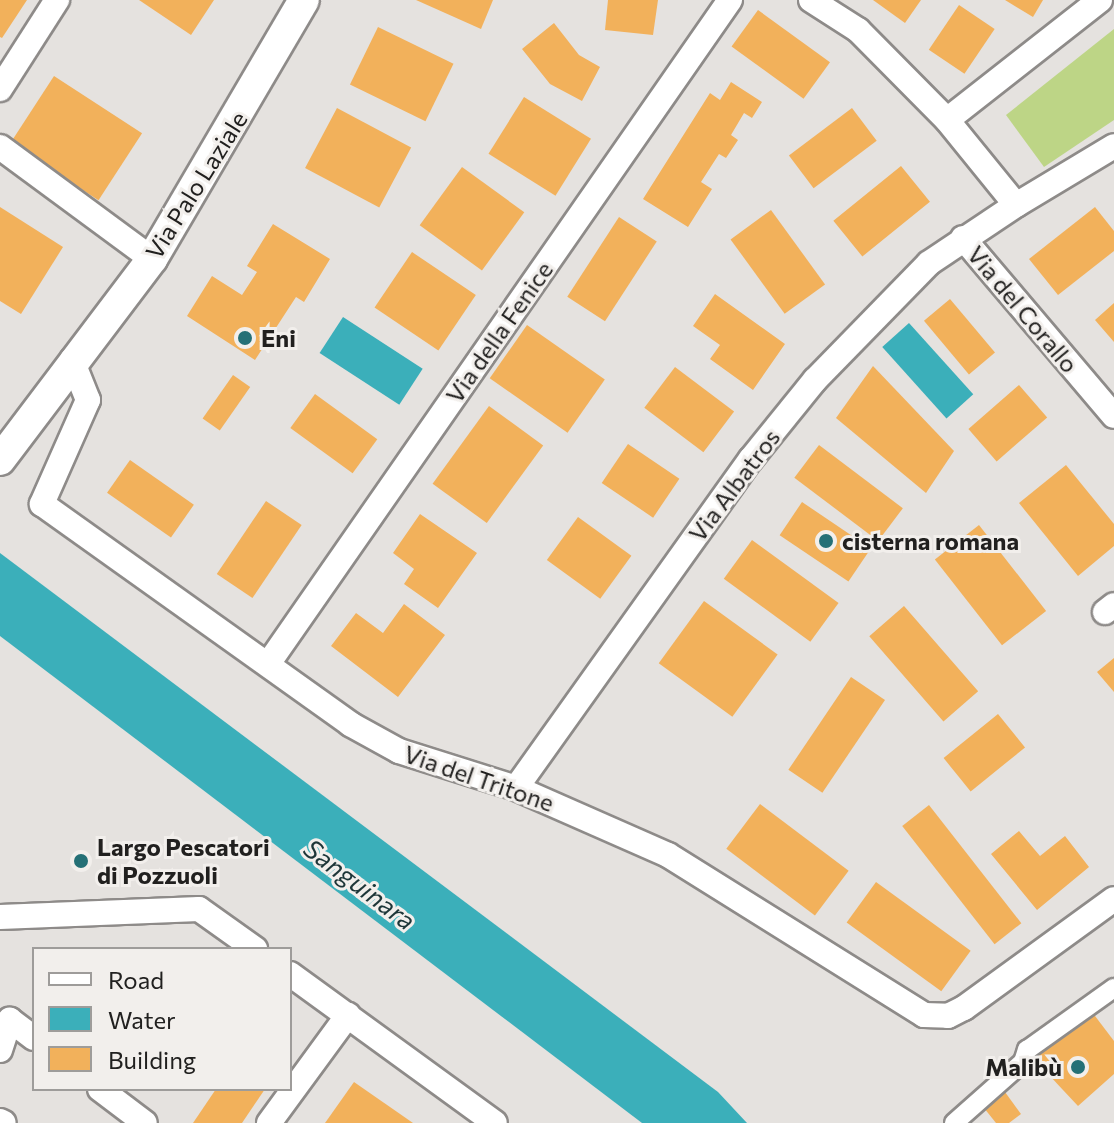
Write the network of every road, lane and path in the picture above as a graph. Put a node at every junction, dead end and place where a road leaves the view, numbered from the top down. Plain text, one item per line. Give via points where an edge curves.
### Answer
1 (57, 0) edge
2 (304, 0) edge
3 (730, 0) edge
4 (811, 0) edge
5 (1100, 0) edge
6 (0, 89) edge
7 (947, 120) junction
8 (1114, 146) edge
9 (0, 147) edge
10 (1016, 205) junction
11 (963, 238) junction
12 (152, 259) junction
13 (72, 360) junction
14 (1114, 416) edge
15 (3, 457) edge
16 (268, 664) junction
17 (516, 788) junction
18 (1114, 899) edge
19 (0, 917) edge
20 (252, 947) edge
21 (292, 975) edge
22 (1114, 988) edge
23 (348, 1015) junction
24 (32, 1036) edge
25 (0, 1050) edge
26 (103, 1091) edge
27 (145, 1123) edge
28 (269, 1123) edge
29 (495, 1123) edge
30 (954, 1123) edge

1 - 6 street
2 - 12 street, Via Palo Laziale
3 - 16 street, Via della Fenice
4 - 7 street via 858,30
5 - 7 street
7 - 10 street
8 - 10 street, Via Albatros
9 - 12 street
10 - 11 street, Via Albatros
11 - 14 street, Via del Corallo
11 - 17 street, Via Albatros via 892,296 778,425
12 - 13 street, Via Palo Laziale
13 - 15 street, Via Palo Laziale
13 - 16 street, Via del Tritone via 88,400 42,504
16 - 17 street, Via del Tritone via 350,724 399,751
17 - 18 street, Via del Tritone via 668,855 924,1015 948,1016
19 - 20 street via 199,909
21 - 23 street
22 - 30 street via 1027,1050 1010,1075
23 - 28 street
23 - 29 street
24 - 25 street via 10,1020
26 - 27 street

